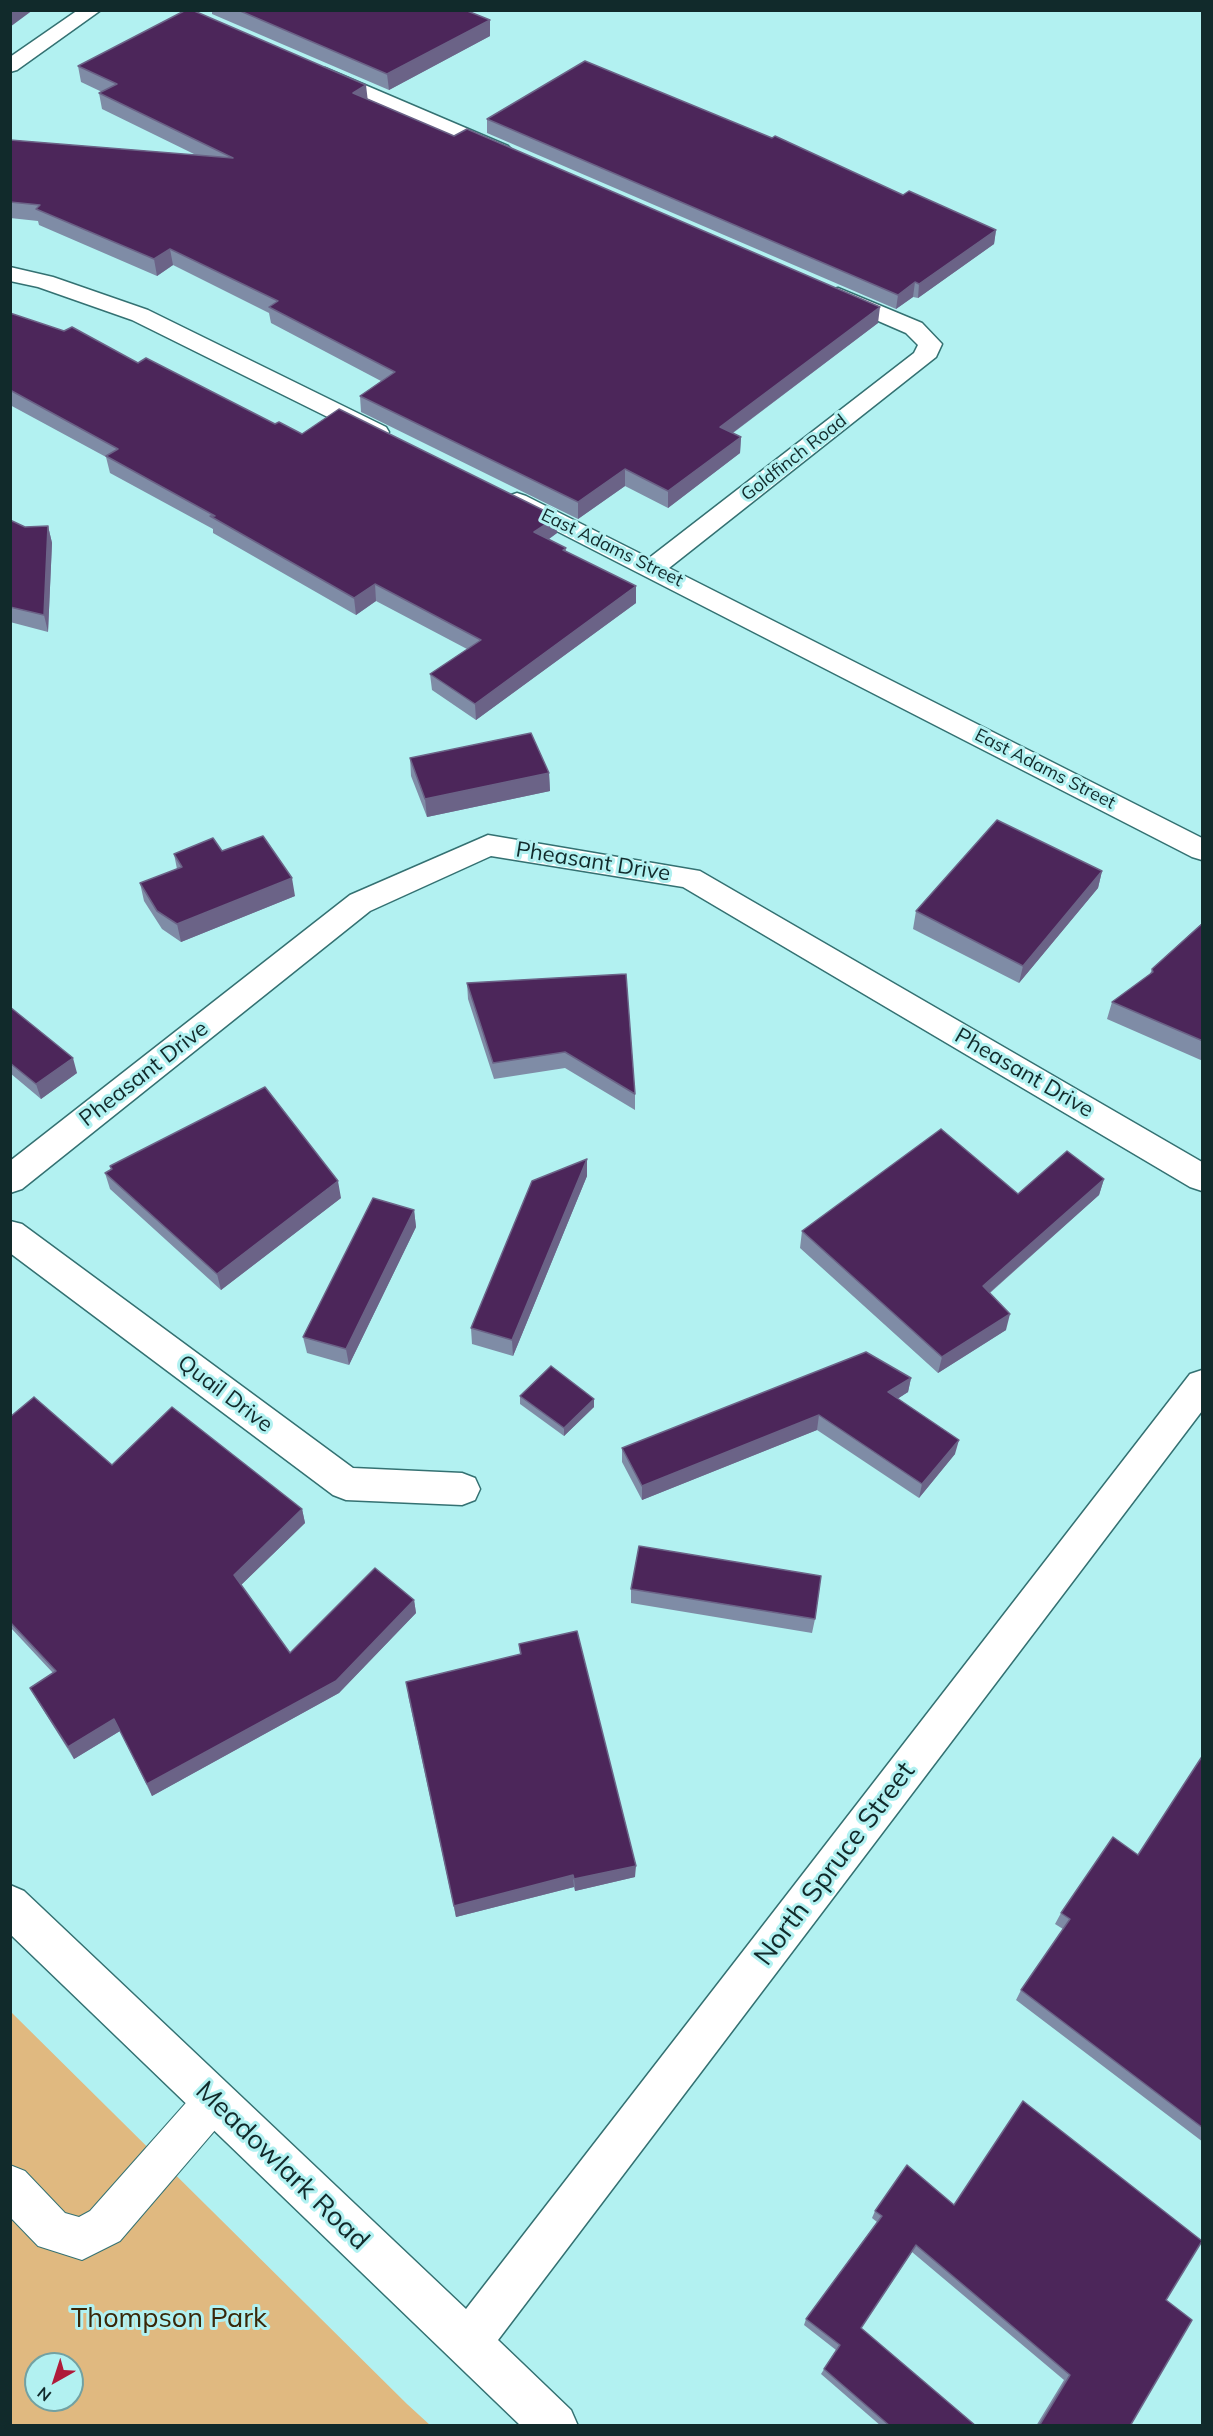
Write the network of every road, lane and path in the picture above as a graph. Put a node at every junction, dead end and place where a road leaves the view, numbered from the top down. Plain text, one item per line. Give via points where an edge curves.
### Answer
1 (92, 10) edge
2 (10, 66) edge
3 (311, 68) edge
4 (519, 158) edge
5 (10, 274) edge
6 (815, 286) edge
7 (397, 442) edge
8 (493, 489) edge
9 (653, 568) junction
10 (1203, 850) edge
11 (1203, 1178) edge
12 (10, 1180) edge
13 (10, 1234) edge
14 (1203, 1385) edge
15 (462, 1489) dead end
16 (10, 1905) edge
17 (214, 2101) junction
18 (10, 2186) edge
19 (468, 2343) junction
20 (555, 2426) edge

1 - 2 street
3 - 4 street
5 - 7 street via 140,315
6 - 9 street, Goldfinch Road via 914,328 930,344 924,357
8 - 9 street, East Adams Street
9 - 10 street, East Adams Street
11 - 12 street, Pheasant Drive via 690,878 488,845 360,903
13 - 15 street, Quail Drive via 346,1484
14 - 19 street, North Spruce Street
16 - 17 street, Meadowlark Road
17 - 18 lane via 105,2226 82,2239 53,2231
17 - 19 street, Meadowlark Road
19 - 20 street, Meadowlark Road

